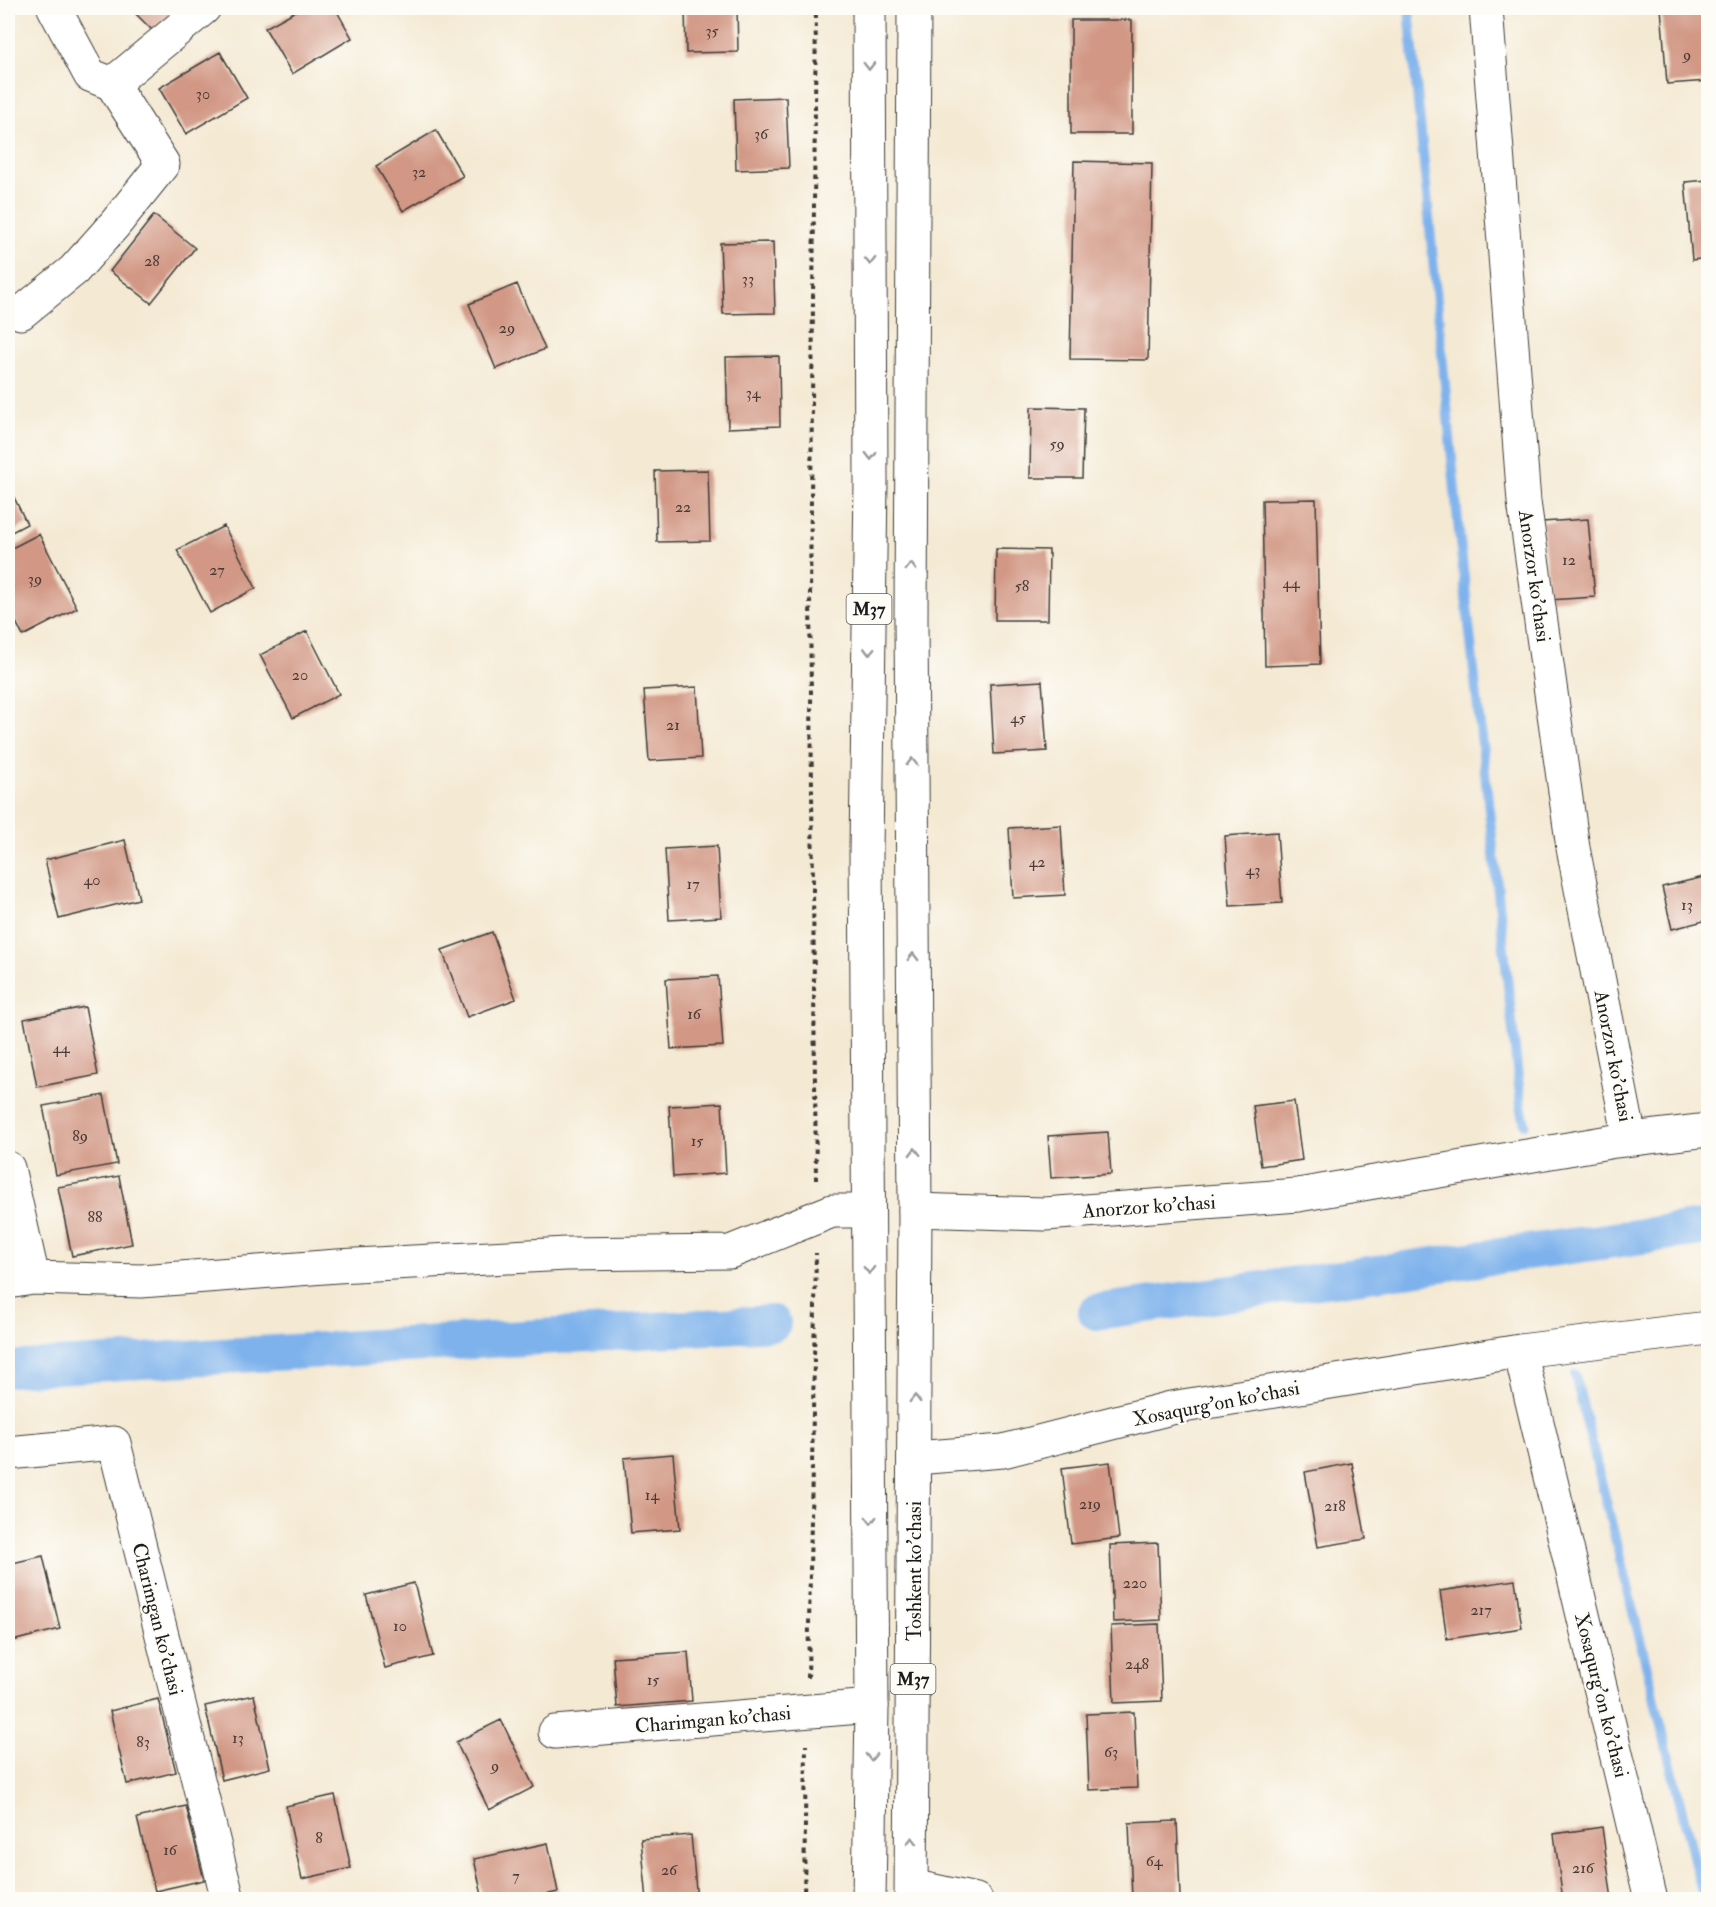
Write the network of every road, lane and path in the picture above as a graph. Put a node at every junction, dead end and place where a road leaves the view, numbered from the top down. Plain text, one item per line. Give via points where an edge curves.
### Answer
1 (54, 8) edge
2 (204, 8) edge
3 (816, 8) edge
4 (869, 8) edge
5 (914, 8) edge
6 (1486, 8) edge
7 (112, 84) junction
8 (21, 313) dead end
9 (1708, 1130) edge
10 (1630, 1139) junction
11 (8, 1168) edge
12 (915, 1210) junction
13 (868, 1211) junction
14 (816, 1217) junction
15 (20, 1280) edge
16 (1708, 1330) edge
17 (1520, 1351) junction
18 (8, 1453) edge
19 (915, 1458) junction
20 (872, 1706) junction
21 (807, 1711) junction
22 (555, 1732) dead end
23 (911, 1893) edge
24 (228, 1899) edge
25 (804, 1899) edge
26 (869, 1899) edge
27 (976, 1899) edge
28 (1651, 1899) edge

1 - 7 main road via 90,75
2 - 7 main road
3 - 14 path via 810,598
4 -> 13 main road, M37
12 -> 5 main road, M37 via 911,618
6 - 10 main road, Anorzor ko'chasi via 1524,501 1573,848
7 - 8 main road via 163,164 74,270
9 - 10 main road, Anorzor ko'chasi
10 - 12 main road, Anorzor ko'chasi via 1298,1195 1045,1214
11 - 15 main road
19 -> 12 main road, M37
13 - 14 main road via 832,1211
13 -> 20 main road, M37
14 - 15 main road via 730,1252 543,1255 141,1281
14 - 21 path
16 - 17 main road, Xosaqurg'on ko'chasi
17 - 19 main road, Xosaqurg'on ko'chasi via 1171,1408 1003,1450
17 - 28 main road, Xosaqurg'on ko'chasi
18 - 24 main road, Charimgan ko'chasi via 114,1443
23 -> 19 main road, Toshkent ko'chasi / M37
20 - 21 main road, Charimgan ko'chasi
20 -> 26 main road, M37
21 - 22 main road, Charimgan ko'chasi
21 - 25 path
23 - 27 main road

